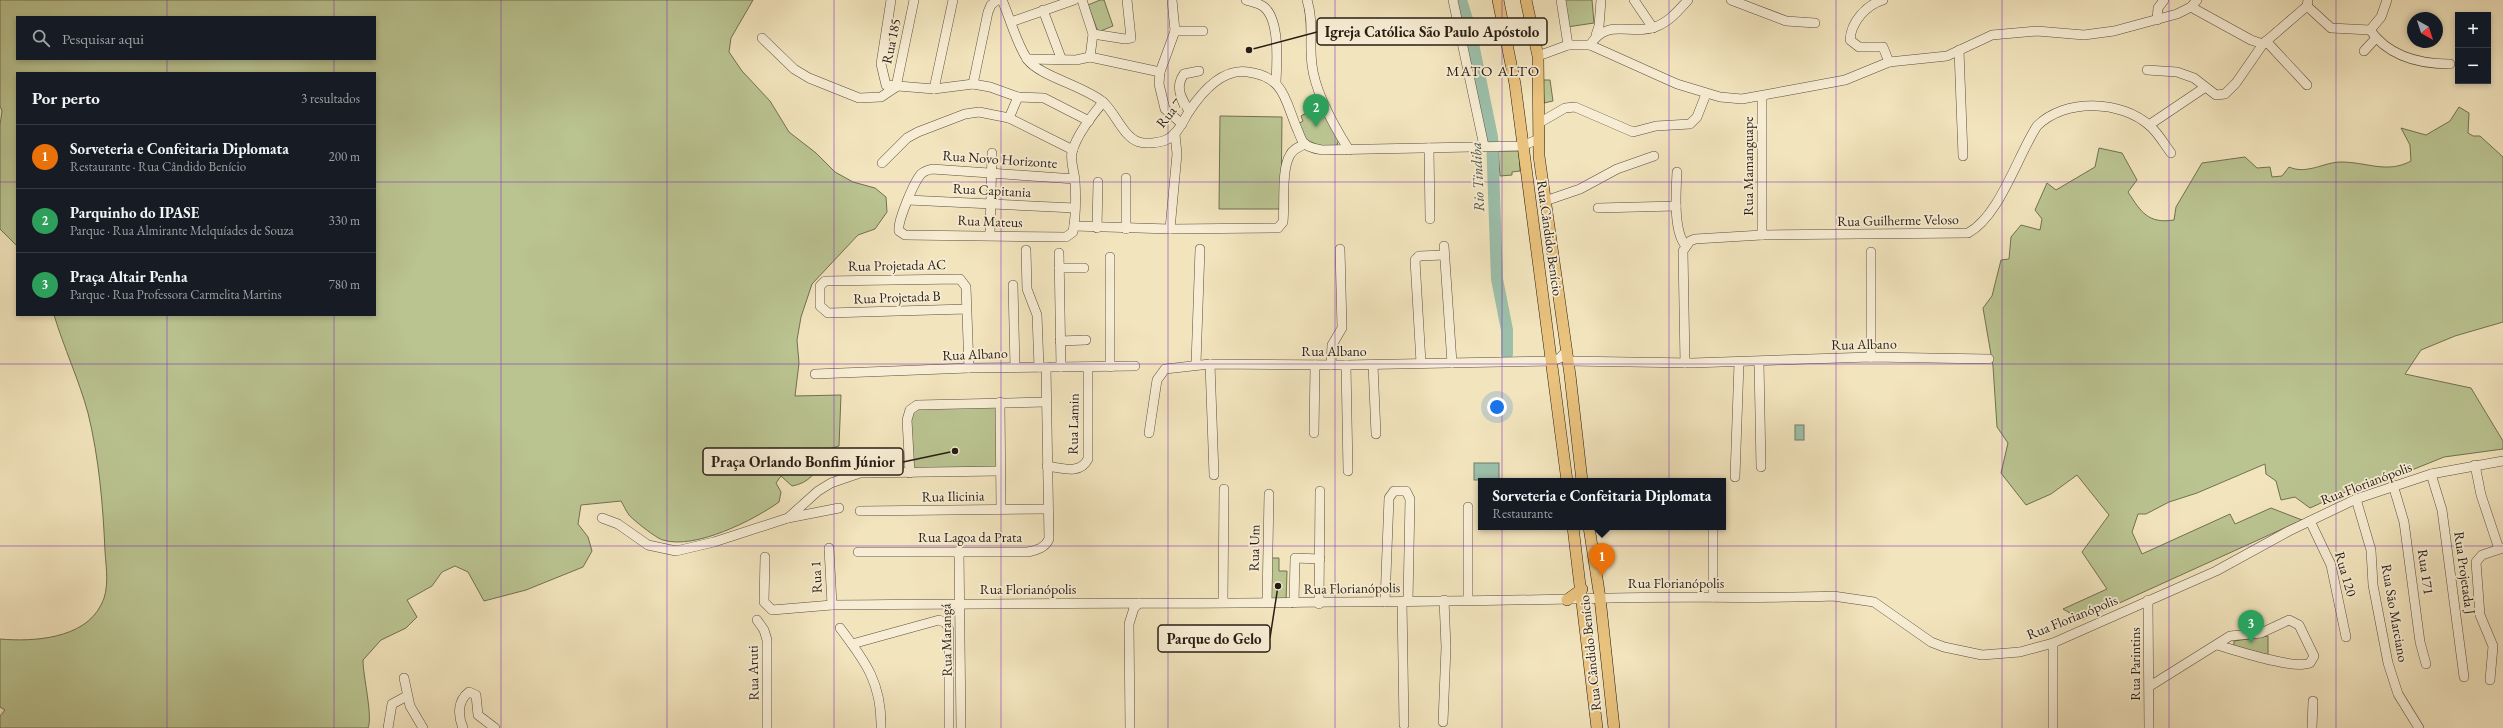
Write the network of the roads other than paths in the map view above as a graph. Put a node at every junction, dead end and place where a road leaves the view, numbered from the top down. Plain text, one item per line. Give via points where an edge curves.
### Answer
1 (891, 0) edge
2 (914, 0) edge
3 (953, 0) edge
4 (997, 0) edge
5 (1002, 0) edge
6 (1074, 0) edge
7 (1082, 0) edge
8 (1127, 0) edge
9 (1172, 0) edge
10 (1246, 0) edge
11 (1307, 0) edge
12 (1453, 0) edge
13 (1498, 0) edge
14 (1526, 0) edge
15 (1562, 0) edge
16 (1601, 0) edge
17 (1634, 0) edge
18 (1688, 0) edge
19 (1731, 0) edge
20 (1883, 0) edge
21 (2164, 0) edge
22 (2387, 0) edge
23 (2194, 3) edge
24 (2307, 3) edge
25 (1043, 10) junction
26 (2158, 20) junction
27 (1012, 22) junction
28 (1815, 23) dead end
29 (1653, 28) junction
30 (1175, 31) junction
31 (1203, 31) dead end
32 (1093, 34) junction
33 (2373, 34) junction
34 (1596, 35) junction
35 (762, 38) dead end
36 (2264, 42) junction
37 (1568, 45) junction
38 (1590, 45) junction
39 (1959, 50) junction
40 (2364, 51) dead end
41 (1538, 56) junction
42 (1061, 58) junction
43 (1090, 58) junction
44 (1027, 59) junction
45 (1889, 62) junction
46 (2450, 64) dead end
47 (2147, 70) dead end
48 (1199, 71) dead end
49 (1160, 72) junction
50 (1276, 82) junction
51 (973, 84) junction
52 (2307, 85) dead end
53 (896, 87) junction
54 (2204, 88) junction
55 (934, 89) junction
56 (1706, 94) junction
57 (1018, 97) junction
58 (1762, 97) junction
59 (1103, 102) junction
60 (1190, 111) junction
61 (1009, 118) junction
62 (1089, 121) junction
63 (1539, 123) junction
64 (1182, 124) junction
65 (2149, 125) junction
66 (1175, 134) junction
67 (1539, 139) junction
68 (1305, 144) junction
69 (1490, 146) junction
70 (1522, 146) junction
71 (1429, 148) junction
72 (1073, 150) junction
73 (1349, 150) junction
74 (992, 153) dead end
75 (2171, 153) dead end
76 (1654, 156) dead end
77 (1963, 156) dead end
78 (882, 163) dead end
79 (990, 171) junction
80 (1676, 172) dead end
81 (1126, 178) dead end
82 (1075, 179) junction
83 (1098, 182) dead end
84 (908, 200) junction
85 (1546, 201) junction
86 (990, 204) junction
87 (1676, 206) junction
88 (1075, 208) junction
89 (1598, 208) dead end
90 (1430, 219) dead end
91 (1097, 228) junction
92 (1074, 229) junction
93 (1126, 229) junction
94 (1170, 230) junction
95 (990, 234) junction
96 (905, 235) joint
97 (1762, 235) junction
98 (1686, 246) junction
99 (1200, 249) dead end
100 (1340, 249) dead end
101 (1026, 250) dead end
102 (1871, 252) dead end
103 (1059, 253) dead end
104 (1110, 257) dead end
105 (1060, 268) junction
106 (1084, 268) dead end
107 (1013, 285) dead end
108 (967, 309) junction
109 (828, 313) joint
110 (1086, 340) dead end
111 (1060, 341) junction
112 (1567, 355) junction
113 (1871, 357) junction
114 (1989, 359) dead end
115 (1552, 361) junction
116 (1759, 362) junction
117 (1452, 363) junction
118 (1685, 363) junction
119 (1739, 363) junction
120 (1196, 364) junction
121 (1210, 364) junction
122 (1373, 364) junction
123 (1421, 364) junction
124 (1315, 365) junction
125 (1331, 365) junction
126 (1346, 365) junction
127 (1135, 366) dead end
128 (1015, 367) junction
129 (1043, 367) junction
130 (1061, 367) junction
131 (1088, 367) junction
132 (1110, 367) junction
133 (969, 368) junction
134 (815, 374) dead end
135 (1000, 402) junction
136 (1046, 402) junction
137 (1149, 433) dead end
138 (1314, 433) dead end
139 (1376, 434) dead end
140 (2503, 461) edge
141 (2475, 465) junction
142 (1047, 466) junction
143 (1761, 467) dead end
144 (1000, 471) junction
145 (1348, 471) dead end
146 (910, 473) junction
147 (2431, 474) junction
148 (1214, 475) dead end
149 (1567, 478) edge
150 (1582, 478) edge
151 (1735, 478) dead end
152 (2393, 485) junction
153 (1224, 489) dead end
154 (1320, 491) dead end
155 (1269, 494) dead end
156 (2356, 499) junction
157 (1468, 507) dead end
158 (839, 508) dead end
159 (1001, 509) junction
160 (1048, 509) junction
161 (860, 511) dead end
162 (602, 518) dead end
163 (788, 518) junction
164 (2310, 521) junction
165 (1573, 530) edge
166 (1589, 530) edge
167 (1713, 530) edge
168 (829, 548) dead end
169 (2501, 548) edge
170 (958, 551) junction
171 (858, 552) dead end
172 (765, 557) dead end
173 (1320, 559) junction
174 (1582, 594) junction
175 (1713, 597) junction
176 (1600, 598) junction
177 (1444, 600) junction
178 (1468, 600) junction
179 (1567, 600) joint
180 (2148, 600) junction
181 (1405, 601) junction
182 (1223, 602) junction
183 (1267, 602) junction
184 (1385, 602) junction
185 (1119, 603) junction
186 (1139, 603) junction
187 (1294, 603) junction
188 (959, 604) junction
189 (1320, 604) junction
190 (832, 605) junction
191 (757, 620) dead end
192 (1129, 624) junction
193 (840, 628) dead end
194 (2346, 637) dead end
195 (2053, 643) junction
196 (852, 644) junction
197 (2217, 644) junction
198 (2426, 664) dead end
199 (2464, 677) dead end
200 (404, 678) dead end
201 (2490, 680) dead end
202 (2150, 686) junction
203 (407, 696) junction
204 (2313, 701) dead end
205 (1444, 722) dead end
206 (1404, 725) dead end
207 (388, 728) edge
208 (423, 728) edge
209 (463, 728) edge
210 (495, 728) edge
211 (767, 728) edge
212 (881, 728) edge
213 (949, 728) edge
214 (961, 728) edge
215 (1130, 728) edge
216 (1597, 728) edge
217 (1614, 728) edge
218 (2053, 728) edge
219 (2149, 728) edge
220 (2312, 728) edge
221 (2419, 728) edge

1 - 53 street via 882,51 882,74 886,85
2 - 53 street, Rua 185
3 - 55 street
4 - 51 street via 988,12
5 - 27 street
6 - 25 street
7 - 32 street
8 - 32 street via 1131,38
9 - 30 street
10 - 50 street via 1258,3 1271,15 1275,25
11 - 73 street via 1311,17 1312,64 1316,83
12 - 69 street
13 - 70 main road, Rua Cândido Benício via 1515,84
14 - 41 main road, Rua Cândido Benício
15 - 37 street
16 - 34 street
17 - 29 street
18 - 29 street via 1666,22
19 - 28 street via 1786,21
20 - 45 street via 1868,8 1856,20 1850,33 1850,40 1859,47 1882,46 1886,50
21 - 26 street via 2158,8
22 - 33 street
23 - 26 street
23 - 36 street via 2251,40
24 - 33 street via 2332,28
24 - 36 street
25 - 27 street
25 - 42 street
26 - 39 street via 2114,31 2084,35 2037,31 1992,35
27 - 44 street
29 - 34 street via 1614,29
30 - 31 street
30 - 49 street
32 - 43 street
33 - 40 street
33 - 46 street via 2399,55 2416,62
34 - 38 street
35 - 53 street via 794,69 809,78 859,98 881,97
36 - 52 street
36 - 54 street via 2236,83 2225,94 2216,95
37 - 38 street
37 - 41 street
38 - 56 street via 1652,74
39 - 45 street via 1936,58
39 - 77 street
41 - 63 main road, Rua Cândido Benício
42 - 43 street
42 - 44 street
43 - 49 street
44 - 59 street, Rua 7 via 1044,72 1084,90
45 - 58 street via 1845,80
47 - 54 street via 2177,72 2194,78
48 - 60 street via 1184,74 1179,85 1180,96
49 - 64 street via 1161,100 1165,109
50 - 60 street, Rua 7 via 1262,74 1246,71 1223,77 1212,85
50 - 68 street via 1285,95 1295,126
51 - 55 street
51 - 57 street
53 - 55 street
54 - 65 street
56 - 58 street via 1742,99
56 - 63 street via 1697,117 1690,124 1667,124 1633,132 1575,107 1565,108
57 - 61 street
57 - 62 street via 1044,98
58 - 97 street, Rua Mamanguape
59 - 62 street
59 - 66 street, Rua 7 via 1130,136 1138,142 1165,140
60 - 64 street, Rua 7
61 - 72 street
61 - 78 street via 979,112 965,114 907,138
62 - 72 street
63 - 67 main road, Rua Cândido Benício
64 - 66 street, Rua 7
65 - 75 street, Rua Guilherme Veloso
65 - 97 street, Rua Guilherme Veloso via 2112,108 2090,105 2060,112 2043,120 2027,141 2003,193 1984,219 1968,233
66 - 94 street via 1177,154
67 - 70 street
67 - 85 main road, Rua Cândido Benício
68 - 73 street via 1322,150
68 - 94 street, Rua Mateus via 1295,148 1290,154 1283,222 1278,228
69 - 70 street
69 - 71 street
70 - 115 main road, Rua Cândido Benício
71 - 73 street
71 - 90 street
72 - 82 street
74 - 79 street
76 - 85 street via 1617,169 1580,189
79 - 82 street, Rua Novo Horizonte
79 - 84 street, Rua Novo Horizonte via 925,171 920,174
79 - 86 street
80 - 87 street
81 - 93 street
82 - 88 street
83 - 91 street
84 - 86 street, Rua Capitania
84 - 96 street, Rua Novo Horizonte via 898,227
85 - 112 main road, Rua Cândido Benício
86 - 88 street, Rua Capitania
86 - 95 street
87 - 89 street
87 - 98 street via 1680,238
88 - 92 street
91 - 92 street, Rua Mateus
91 - 93 street, Rua Mateus
92 - 95 street, Rua Mateus via 1066,237
93 - 94 street, Rua Mateus
95 - 96 street, Rua Mateus
97 - 98 street, Rua Guilherme Veloso via 1695,239
98 - 118 street via 1683,251
99 - 120 street
100 - 125 street via 1342,328 1332,344
101 - 129 street, Rua Lagoa da Prata via 1027,290 1037,315
102 - 113 street
103 - 105 street
104 - 132 street
105 - 106 street
105 - 111 street
107 - 128 street
108 - 109 street, Rua Projetada B
108 - 109 street, Rua Projetada AC via 966,287 956,278 825,281 820,286 820,306
108 - 133 street
110 - 111 street
111 - 130 street
112 - 115 street
112 - 118 street, Rua Albano
112 - 150 main road, Rua Cândido Benício
113 - 114 street, Rua Albano
113 - 116 street, Rua Albano
115 - 117 street, Rua Albano
115 - 149 main road, Rua Cândido Benício
116 - 119 street, Rua Albano
116 - 143 street
117 - 123 street, Rua Albano
117 - 123 street via 1444,250 1419,256 1415,260
118 - 119 street, Rua Albano
119 - 151 street
120 - 121 street, Rua Albano
120 - 137 street, Rua Albano via 1165,369 1160,374
121 - 124 street, Rua Albano
121 - 148 street
122 - 123 street, Rua Albano
122 - 126 street, Rua Albano
122 - 139 street
124 - 125 street, Rua Albano
124 - 138 street
125 - 126 street, Rua Albano
126 - 145 street
127 - 132 street, Rua Albano
128 - 129 street, Rua Albano
128 - 133 street, Rua Albano
129 - 130 street, Rua Albano
129 - 136 street, Rua Lagoa da Prata
130 - 131 street, Rua Albano
131 - 132 street, Rua Albano
131 - 142 street, Rua Lamin via 1086,464 1078,469
133 - 134 street, Rua Albano
135 - 136 street
135 - 144 street
135 - 146 street via 923,404 913,407 908,413 907,420
136 - 142 street, Rua Lagoa da Prata
140 - 141 street, Rua Florianópolis
141 - 147 street, Rua Florianópolis
141 - 169 street via 2483,502
142 - 160 street, Rua Lagoa da Prata
144 - 146 street
144 - 159 street
146 - 163 street via 860,473 845,477 818,490
147 - 152 street, Rua Florianópolis
147 - 199 street, Rua Projetada J via 2442,510
152 - 156 street, Rua Florianópolis
152 - 198 street, Rua 171 via 2404,522 2420,642
153 - 182 street
154 - 173 street
155 - 183 street, Rua Um
156 - 164 street, Rua Florianópolis
156 - 221 street, Rua São Marciano via 2371,550 2373,585 2388,663 2398,694
157 - 178 street
158 - 163 street
159 - 160 street, Rua Ilicinia
159 - 161 street, Rua Ilicinia
160 - 170 street, Rua Lagoa da Prata via 1048,539 1046,544 1035,551
162 - 163 street via 624,528 648,545 676,551 695,548
164 - 180 street, Rua Florianópolis via 2216,571
164 - 194 street, Rua 120 via 2331,565
165 - 174 main road, Rua Cândido Benício
166 - 176 main road, Rua Cândido Benício
167 - 175 street
168 - 190 street, Rua 1
169 - 201 street via 2482,555 2476,562 2480,615 2493,646
170 - 171 street, Rua Lagoa da Prata
170 - 188 street, Rua Marangá
172 - 190 street, Rua Florianópolis via 764,602 772,610
173 - 187 street via 1295,558
173 - 189 street
174 - 176 street, Rua Florianópolis
174 - 179 main road
174 - 216 main road, Rua Cândido Benício
175 - 176 street, Rua Florianópolis
175 - 195 street, Rua Florianópolis via 1833,596 1874,602 1931,642 1964,652 2002,655
176 - 217 main road, Rua Cândido Benício
177 - 178 street, Rua Florianópolis
177 - 181 street, Rua Florianópolis
177 - 205 street
178 - 179 street, Rua Florianópolis
180 - 195 street, Rua Florianópolis
180 - 202 street, Rua Parintins
181 - 184 street, Rua Florianópolis
181 - 184 street via 1410,497 1406,491 1394,491 1389,498
181 - 206 street
182 - 183 street, Rua Florianópolis
182 - 186 street, Rua Florianópolis
183 - 187 street, Rua Florianópolis
184 - 189 street, Rua Florianópolis
185 - 186 street, Rua Florianópolis
185 - 188 street, Rua Florianópolis
185 - 192 street
186 - 192 street via 1134,608
187 - 189 street, Rua Florianópolis
188 - 190 street, Rua Florianópolis
188 - 214 street, Rua Marangá
191 - 211 street, Rua Aruti via 767,640
192 - 215 street
193 - 196 street
195 - 218 street
196 - 212 street via 875,680
196 - 213 street via 939,620 946,622 949,630
197 - 197 street via 2274,660 2303,665 2310,663 2314,656 2299,625 2289,620 2261,633 2230,636
197 - 202 street
200 - 203 street
202 - 219 street, Rua Parintins
203 - 207 street via 392,704
203 - 208 street
204 - 220 street
209 - 210 street via 460,708 463,698 469,692 476,695 478,715

